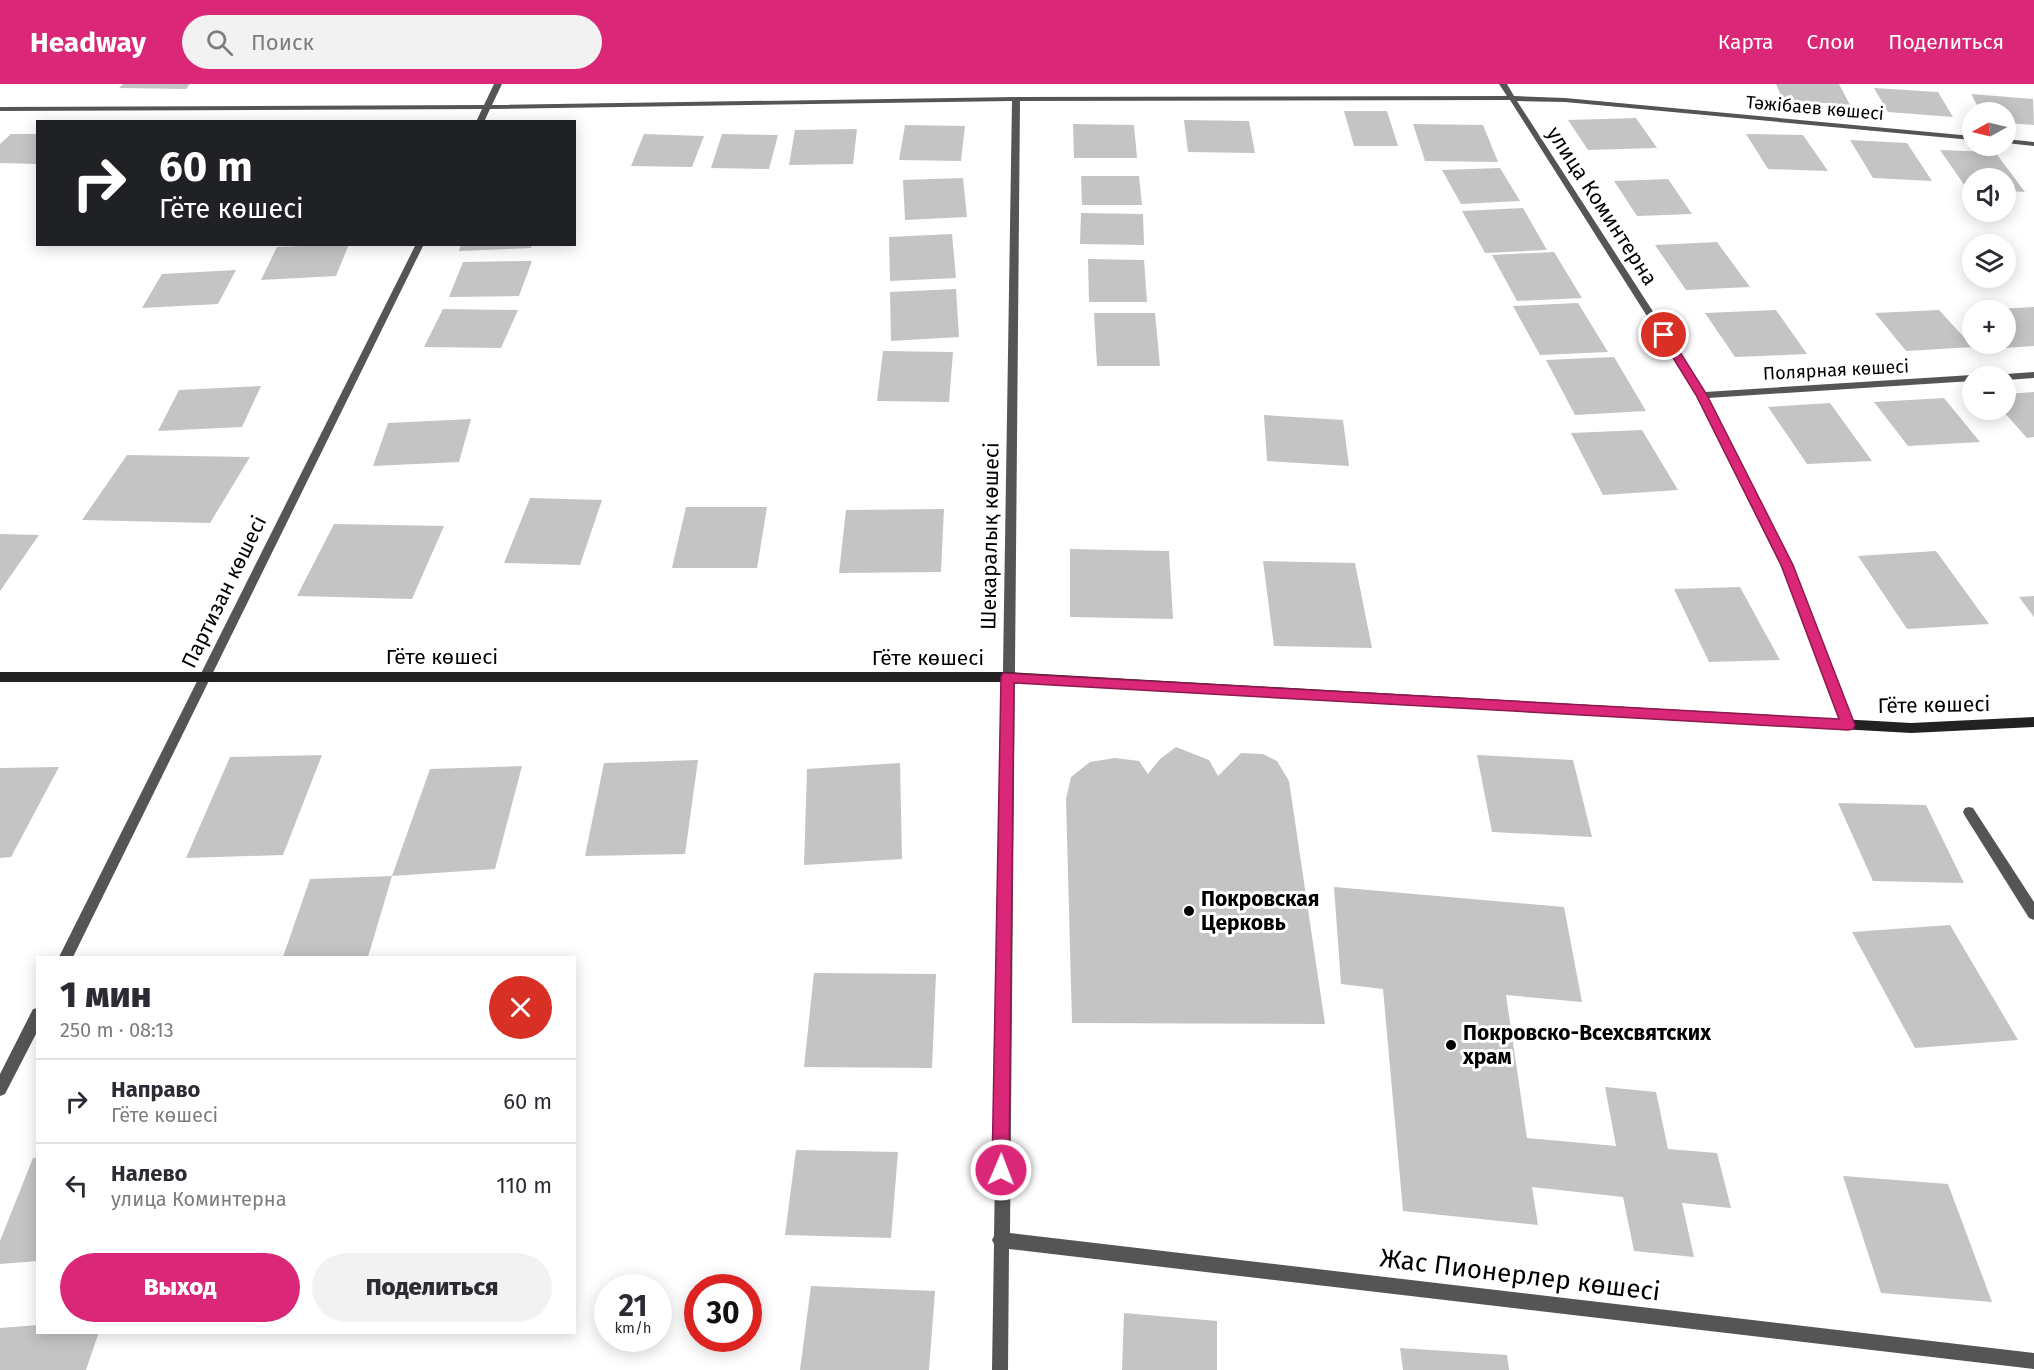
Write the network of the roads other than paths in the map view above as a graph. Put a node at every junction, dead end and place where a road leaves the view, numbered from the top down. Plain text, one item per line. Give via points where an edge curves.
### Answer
1 (498, 84) edge
2 (1503, 84) edge
3 (1509, 98) junction
4 (1016, 99) junction
5 (488, 107) junction
6 (0, 109) edge
7 (481, 120) edge
8 (1962, 137) edge
9 (2016, 142) edge
10 (2034, 144) edge
11 (419, 246) edge
12 (2034, 375) edge
13 (2016, 376) edge
14 (1962, 379) edge
15 (1702, 395) junction
16 (205, 676) junction
17 (0, 677) edge
18 (1008, 677) junction
19 (2034, 722) edge
20 (1848, 725) junction
21 (1969, 812) dead end
22 (2034, 914) edge
23 (66, 956) edge
24 (36, 1018) edge
25 (0, 1089) edge
26 (1000, 1240) junction
27 (2034, 1360) edge
28 (1000, 1370) edge

1 - 5 street
2 - 3 street, улица Коминтерна
3 - 4 street, Тәжібаев көшесі
3 - 8 street, Тәжібаев көшесі
3 - 15 street, улица Коминтерна via 1564,177
4 - 5 street, Тәжібаев көшесі
4 - 18 street, Шекаралық көшесі
5 - 6 street, Тәжібаев көшесі
5 - 7 street
9 - 10 street
11 - 16 street, Партизан көшесі
12 - 13 street
14 - 15 street, Полярная көшесі
15 - 20 street, улица Коминтерна via 1787,565
16 - 17 street, Гёте көшесі
16 - 18 street, Гёте көшесі
16 - 23 street, Партизан көшесі
18 - 20 street, Гёте көшесі
18 - 26 street, Шекаралық көшесі
19 - 20 street, Гёте көшесі via 1911,728
21 - 22 street
24 - 25 street
26 - 27 street, Жас Пионерлер көшесі
26 - 28 street, Шекаралық көшесі

